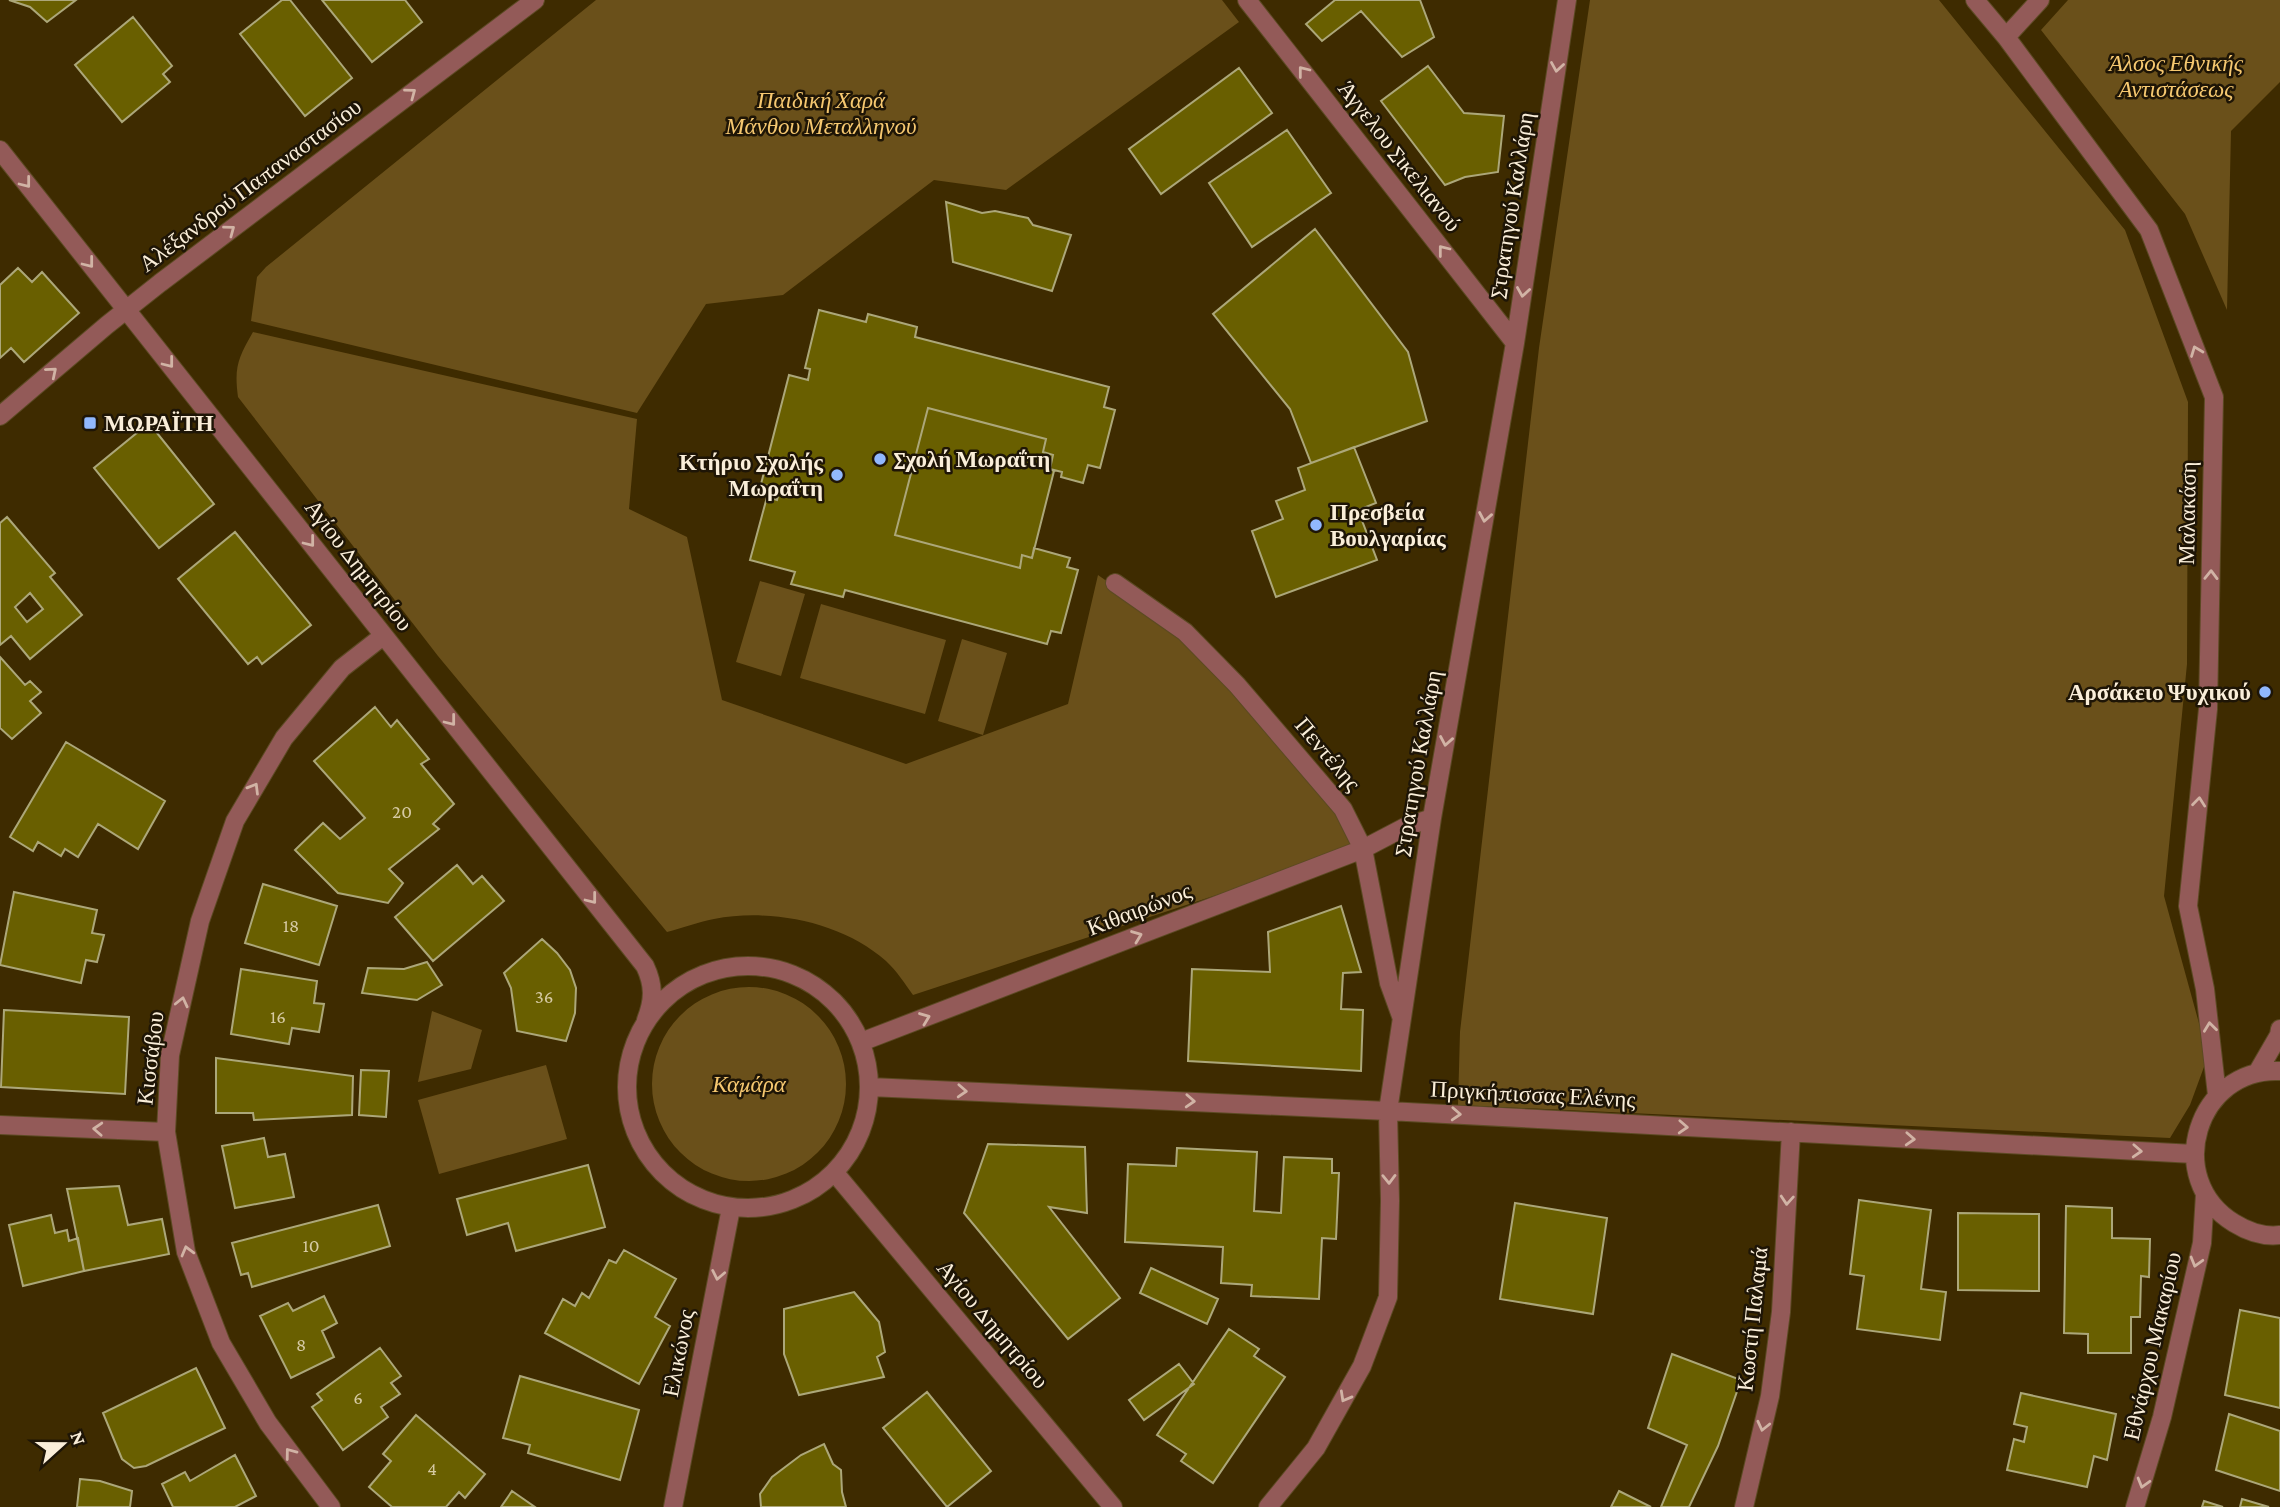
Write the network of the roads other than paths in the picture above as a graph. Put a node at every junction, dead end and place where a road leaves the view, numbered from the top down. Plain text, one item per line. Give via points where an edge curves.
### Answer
1 (535, 0) edge
2 (1247, 0) edge
3 (1567, 0) edge
4 (1975, 0) edge
5 (2040, 0) edge
6 (2006, 37) junction
7 (0, 150) edge
8 (127, 310) junction
9 (1515, 343) junction
10 (0, 416) edge
11 (1115, 583) dead end
12 (383, 636) junction
13 (1432, 818) junction
14 (1363, 849) junction
15 (1402, 1019) junction
16 (646, 1020) junction
17 (2280, 1029) edge
18 (861, 1042) junction
19 (2280, 1071) edge
20 (2257, 1073) junction
21 (870, 1087) junction
22 (2217, 1095) junction
23 (1388, 1111) junction
24 (0, 1125) edge
25 (166, 1132) junction
26 (1791, 1132) junction
27 (2193, 1154) junction
28 (835, 1173) junction
29 (2205, 1194) junction
30 (731, 1208) junction
31 (2280, 1235) edge
32 (331, 1507) edge
33 (673, 1507) edge
34 (1113, 1507) edge
35 (1268, 1507) edge
36 (1744, 1507) edge
37 (2135, 1507) edge

8 -> 1 street, Αλέξανδρού Παπαναστασίου
9 -> 2 street, Άγγελου Σικελιανού
3 -> 9 street, Στρατηγού Καλλάρη
4 - 6 street, Μαλακάση
5 - 6 street
22 -> 6 street, Μαλακάση via 2205,989 2188,906 2208,709 2214,397 2149,229
7 -> 8 street, Αγίου Δημητρίου
10 -> 8 street, Αλέξανδρού Παπαναστασίου
8 -> 12 street, Αγίου Δημητρίου
9 -> 13 street, Στρατηγού Καλλάρη
11 - 14 street, Πεντέλης via 1185,632 1237,685 1343,809
12 -> 16 street, Αγίου Δημητρίου via 645,966 653,993
25 -> 12 street, Κισσάβου via 170,1055 200,921 235,821 284,738 342,668
13 - 14 street, Κιθαιρώνος
13 - 15 street, Στρατηγού Καλλάρη
14 - 15 street, Πεντέλης via 1389,983
18 -> 14 street, Κιθαιρώνος
15 - 23 street, Στρατηγού Καλλάρη
16 - 18 street via 690,979 719,968 748,965 777,968 828,995 848,1016
16 - 30 street via 633,1047 627,1077 628,1108 638,1137 654,1163 676,1185 702,1200
17 - 20 street
18 - 21 street
19 - 20 street
20 - 22 street via 2235,1081
21 -> 23 street, Πριγκήπισσας Ελένης
21 - 28 street via 866,1118 854,1148
22 - 27 street via 2200,1122
23 -> 26 street, Πριγκήπισσας Ελένης
23 -> 35 street, Στρατηγού Καλλάρη via 1388,1297 1362,1366 1316,1448
25 -> 24 street
32 -> 25 street, Κισσάβου via 268,1423 221,1343 186,1252
26 -> 27 street, Πριγκήπισσας Ελένης
26 -> 36 street, Κωστή Παλαμά via 1781,1312 1770,1396
27 - 29 street
28 - 30 street via 804,1195 769,1207
28 - 34 street, Αγίου Δημητρίου
29 - 31 street via 2223,1216 2247,1231
29 -> 37 street, Εθνάρχου Μακαρίου via 2202,1243 2162,1417
30 -> 33 street, Ελικώνος

